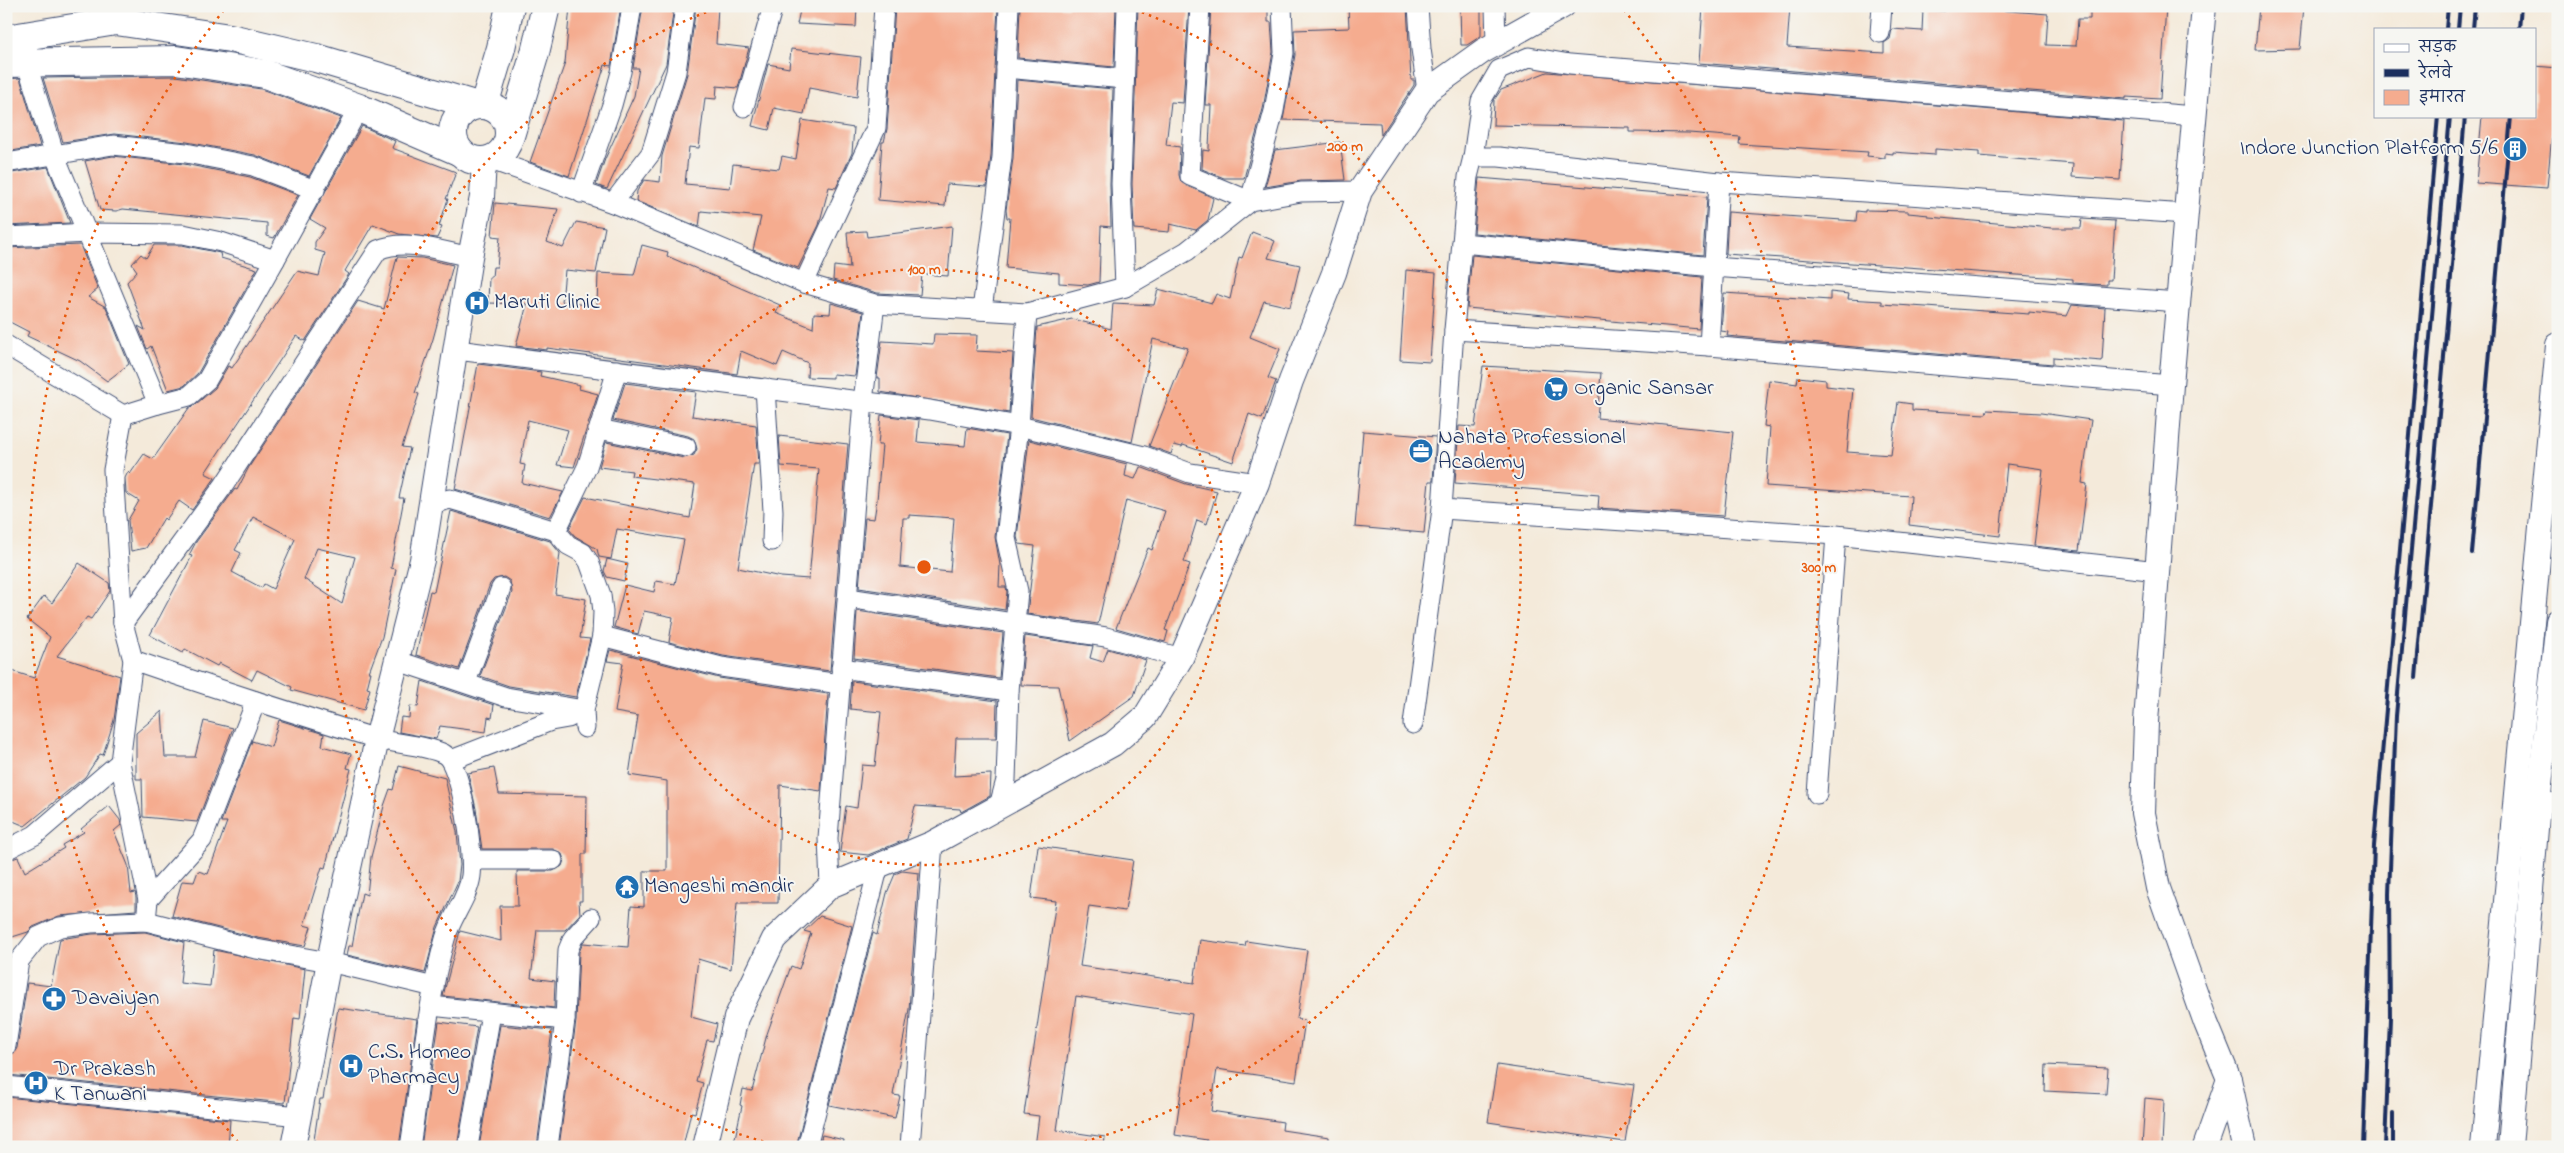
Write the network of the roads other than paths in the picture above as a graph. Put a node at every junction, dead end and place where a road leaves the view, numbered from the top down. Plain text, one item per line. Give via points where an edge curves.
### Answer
1 (510, 6) edge
2 (546, 6) edge
3 (632, 6) edge
4 (685, 6) edge
5 (772, 6) edge
6 (884, 6) edge
7 (1009, 6) edge
8 (1126, 6) edge
9 (1200, 6) edge
10 (1282, 6) edge
11 (1418, 6) edge
12 (1495, 6) edge
13 (1563, 6) edge
14 (1882, 6) edge
15 (2204, 6) edge
16 (117, 14) edge
17 (1880, 33) dead end
18 (6, 38) edge
19 (1496, 44) junction
20 (16, 62) edge
21 (1006, 68) junction
22 (1124, 79) junction
23 (1427, 91) junction
24 (479, 105) junction
25 (744, 107) dead end
26 (359, 108) junction
27 (2194, 116) junction
28 (510, 136) junction
29 (458, 150) junction
30 (55, 156) junction
31 (1474, 157) junction
32 (488, 160) junction
33 (6, 163) edge
34 (1719, 182) junction
35 (315, 190) junction
36 (1360, 191) junction
37 (581, 192) junction
38 (1250, 201) junction
39 (614, 203) junction
40 (2186, 214) junction
41 (88, 234) junction
42 (6, 237) edge
43 (1462, 243) junction
44 (470, 257) junction
45 (276, 260) junction
46 (1714, 267) junction
47 (804, 283) junction
48 (1125, 287) junction
49 (2178, 302) junction
50 (875, 304) junction
51 (982, 310) junction
52 (1027, 312) junction
53 (1454, 330) junction
54 (6, 345) edge
55 (2558, 345) edge
56 (1709, 346) junction
57 (457, 350) junction
58 (618, 370) junction
59 (2171, 385) junction
60 (765, 388) junction
61 (863, 401) junction
62 (158, 404) junction
63 (123, 415) junction
64 (1019, 426) junction
65 (600, 429) junction
66 (686, 447) dead end
67 (1257, 483) junction
68 (431, 504) junction
69 (1442, 509) junction
70 (556, 531) junction
71 (1836, 535) junction
72 (772, 541) dead end
73 (2158, 571) junction
74 (501, 588) dead end
75 (848, 598) junction
76 (2558, 621) edge
77 (123, 623) junction
78 (1016, 624) junction
79 (602, 636) junction
80 (1181, 658) junction
81 (133, 660) junction
82 (398, 661) junction
83 (841, 676) junction
84 (466, 682) junction
85 (1009, 691) junction
86 (256, 701) junction
87 (584, 719) junction
88 (1413, 724) dead end
89 (377, 739) junction
90 (451, 760) junction
91 (120, 762) junction
92 (1817, 794) dead end
93 (2537, 802) edge
94 (999, 806) junction
95 (933, 843) junction
96 (6, 850) edge
97 (472, 860) junction
98 (553, 860) dead end
99 (879, 865) junction
100 (830, 886) junction
101 (148, 900) junction
102 (591, 918) dead end
103 (146, 921) junction
104 (13, 960) edge
105 (329, 962) junction
106 (434, 987) junction
107 (431, 1006) junction
108 (491, 1013) junction
109 (565, 1020) junction
110 (6, 1046) edge
111 (2229, 1079) junction
112 (6, 1086) edge
113 (299, 1116) junction
114 (293, 1147) edge
115 (410, 1147) edge
116 (468, 1147) edge
117 (548, 1147) edge
118 (705, 1147) edge
119 (808, 1147) edge
120 (910, 1147) edge
121 (2205, 1147) edge
122 (2244, 1147) edge
123 (2483, 1147) edge
124 (2510, 1147) edge

1 - 24 main road via 502,48
2 - 28 main road
3 - 37 street via 612,105
4 - 39 street via 676,72 651,153
5 - 25 street
6 - 47 street via 876,128
7 - 21 street
8 - 22 street
9 - 38 street via 1190,176
10 - 38 street via 1282,63 1274,111
11 - 23 street
12 - 19 street
13 - 19 street
14 - 17 street
15 - 27 street
16 - 18 main road
16 - 24 main road via 307,56
19 - 23 street
20 - 26 main road via 176,60 265,74
20 - 30 street
21 - 22 street
21 - 51 street via 1002,157
22 - 48 street via 1121,184
23 - 36 street
24 - 28 main road via 493,107 506,119
24 - 29 main road via 465,109 454,124 454,142
26 - 29 main road
26 - 35 street
27 - 31 street via 1590,66 1529,57 1499,70 1481,101
27 - 40 street
28 - 32 main road via 504,151
29 - 32 main road via 470,160
30 - 33 street
30 - 35 street via 113,145 186,153 253,166
30 - 41 street
31 - 34 street via 1499,157
31 - 43 street via 1468,177
32 - 37 street
32 - 44 street
34 - 40 street
34 - 46 street
35 - 45 street
36 - 38 street via 1301,192
36 - 67 street via 1334,273 1291,381
37 - 39 street
38 - 48 street via 1187,251
39 - 47 street
40 - 49 street
41 - 42 street
41 - 45 street via 184,234
41 - 62 street
43 - 46 street
43 - 53 street
44 - 57 street
44 - 77 street via 411,245 388,245 378,250 224,485
45 - 62 street via 207,380 189,396
46 - 49 street
46 - 56 street
47 - 50 street
48 - 52 street
49 - 59 street
50 - 51 street
50 - 61 street
51 - 52 street
52 - 64 street
53 - 56 street
53 - 69 street
54 - 63 street
55 - 93 street
56 - 59 street
57 - 58 street
57 - 68 street
58 - 60 street
58 - 65 street
59 - 73 street
60 - 61 street
60 - 72 street
61 - 64 street
61 - 75 street
62 - 63 street
63 - 77 street via 113,470
64 - 67 street via 1144,456 1190,473
64 - 78 street via 1006,538 1018,591
65 - 66 street
65 - 70 street via 576,494
67 - 80 street
68 - 70 street via 450,499
68 - 82 street via 422,560
69 - 71 street
69 - 88 street
70 - 79 street via 589,562 604,612
71 - 73 street
71 - 92 street
73 - 111 street via 2146,722 2144,813 2158,888
74 - 84 street
75 - 78 street
75 - 83 street
76 - 93 street
77 - 81 street
78 - 80 street via 1106,637
78 - 85 street
79 - 83 street via 721,667
79 - 87 street
80 - 94 street via 1145,717 1113,744
81 - 86 street
81 - 91 street
82 - 84 street
82 - 89 street
83 - 85 street
83 - 100 street via 828,838
84 - 87 street
85 - 94 street via 1006,780
86 - 89 street
86 - 101 street via 202,840
87 - 90 street via 551,721
89 - 90 street via 444,754
89 - 105 street
90 - 97 street via 456,769
91 - 96 street via 35,835
91 - 101 street
93 - 123 street
93 - 124 street
94 - 95 street
95 - 99 street
95 - 120 street
97 - 98 street
97 - 106 street via 471,878 445,937
99 - 100 street
99 - 119 street
100 - 118 street via 774,939 736,1018
101 - 103 street
102 - 109 street via 573,938 568,950
103 - 104 street via 60,926 38,937
103 - 105 street
104 - 110 street
105 - 106 street
105 - 113 street
106 - 107 street
107 - 108 street
107 - 115 street
108 - 109 street
108 - 116 street
109 - 117 street
111 - 121 street
111 - 122 street
112 - 113 street
113 - 114 street

